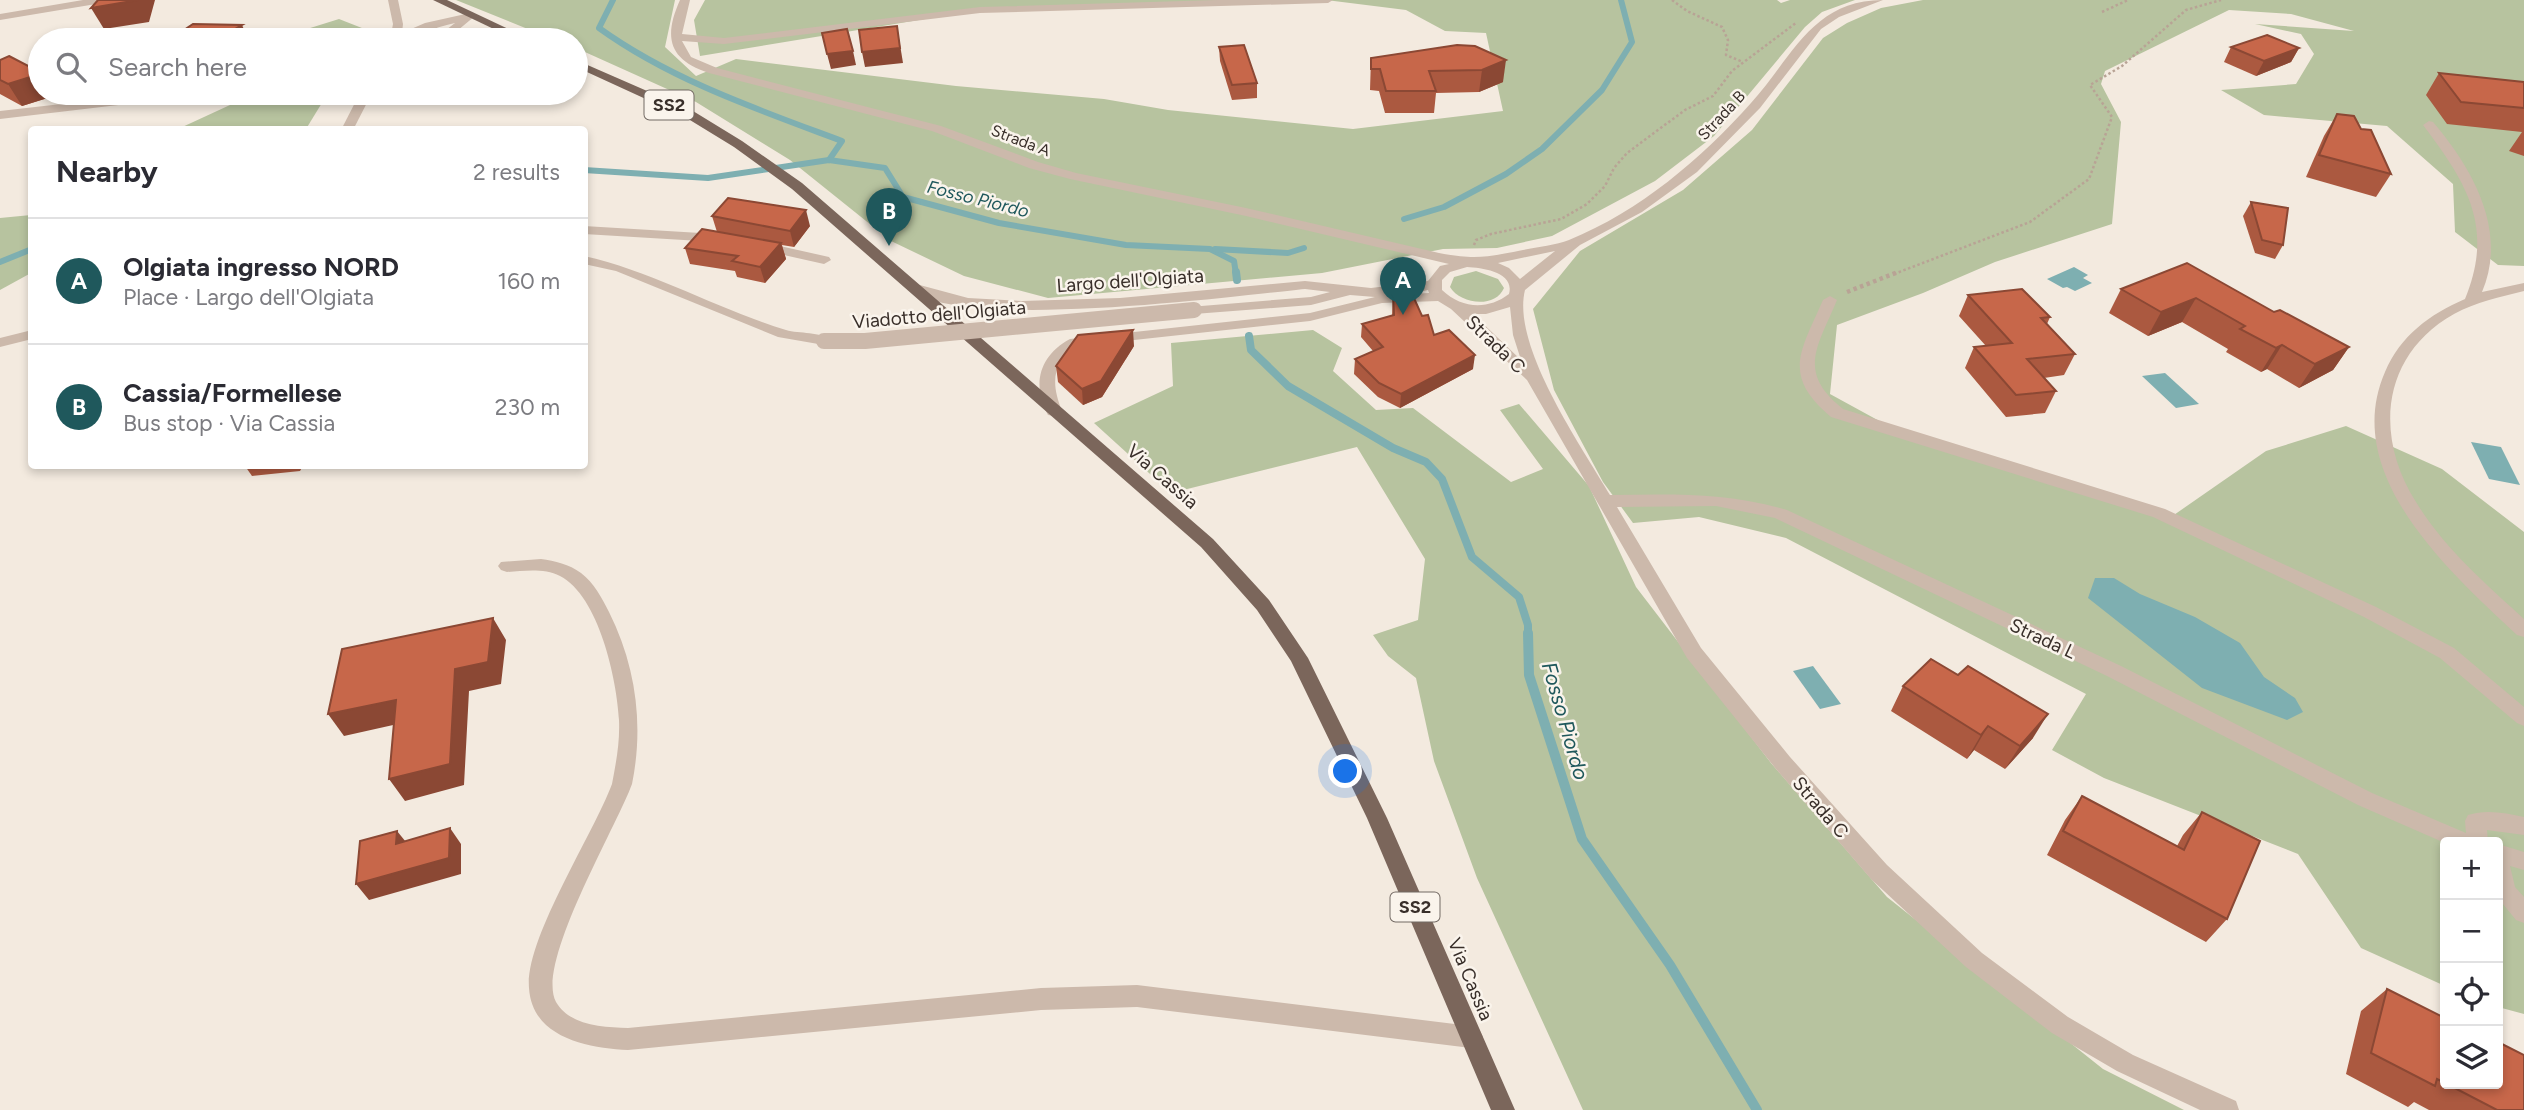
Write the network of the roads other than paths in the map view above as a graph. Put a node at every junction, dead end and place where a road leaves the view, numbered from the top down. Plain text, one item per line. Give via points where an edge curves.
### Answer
1 (102, 0) edge
2 (393, 0) edge
3 (438, 0) edge
4 (685, 0) edge
5 (1328, 0) edge
6 (1878, 0) edge
7 (470, 16) junction
8 (0, 17) edge
9 (397, 28) edge
10 (422, 28) edge
11 (454, 28) edge
12 (498, 28) edge
13 (676, 36) junction
14 (728, 41) junction
15 (711, 59) junction
16 (588, 68) edge
17 (85, 105) edge
18 (360, 105) edge
19 (0, 115) edge
20 (2429, 125) dead end
21 (349, 126) edge
22 (588, 230) edge
23 (1575, 242) junction
24 (1409, 251) junction
25 (824, 260) dead end
26 (588, 261) edge
27 (1473, 263) junction
28 (1437, 285) junction
29 (916, 288) junction
30 (2524, 288) edge
31 (1517, 292) junction
32 (1351, 299) junction
33 (1830, 300) road end
34 (1311, 301) joint
35 (2470, 302) junction
36 (1455, 306) junction
37 (28, 335) edge
38 (0, 343) edge
39 (1536, 383) junction
40 (1054, 411) junction
41 (1604, 501) junction
42 (507, 566) dead end
43 (2524, 629) edge
44 (2524, 718) edge
45 (2524, 826) edge
46 (2453, 837) edge
47 (2477, 837) edge
48 (2503, 855) edge
49 (2524, 861) edge
50 (2503, 882) edge
51 (2524, 913) edge
52 (1471, 1037) junction
53 (1503, 1110) edge
54 (2227, 1110) edge

1 - 8 street
2 - 9 street
3 - 7 main road
4 - 13 street
5 - 14 street via 980,10
6 - 23 street, Strada B via 1835,15 1817,27 1756,104 1693,169 1637,209
7 - 10 street
7 - 11 street
7 - 12 main road
13 - 14 street
13 - 15 street, Strada A via 688,60
14 - 15 street
15 - 24 street, Strada A via 803,97 924,124 1046,169
16 - 29 main road, Via Cassia / SS2 via 689,114 757,156
17 - 19 street
18 - 21 street
20 - 35 street via 2468,179 2482,224 2484,266
22 - 25 street via 740,242
23 - 27 street, Strada B
23 - 31 street, Strada B
24 - 27 street, Strada A
24 - 28 street, Strada A
26 - 34 street, Viadotto dell'Olgiata, bridge via 620,268 783,334 824,341
27 - 28 street via 1455,265
27 - 31 street via 1510,275
28 - 32 street, Largo dell'Olgiata via 1416,282
28 - 32 street, Largo dell'Olgiata via 1424,302 1394,306
28 - 36 street, Strada A
29 - 32 street, Largo dell'Olgiata via 958,302 1014,306 1129,302 1314,284
29 - 40 main road, Via Cassia / SS2
30 - 35 street
31 - 36 street, Strada B via 1498,308
31 - 39 street, Strada C via 1525,356
32 - 34 street, Largo dell'Olgiata
32 - 40 street, Largo dell'Olgiata via 1310,317 1075,342 1055,355 1047,369 1046,390
33 - 44 street via 1804,367 1819,401 1837,413 2159,513 2447,653
35 - 43 street via 2417,333 2394,362 2384,398 2385,443 2396,481 2423,526 2466,575
36 - 39 street, Strada C
37 - 38 street
39 - 41 street, Strada C
40 - 52 main road, Via Cassia / SS2 via 1207,543 1278,626 1299,658 1377,818
41 - 46 street, Strada L via 1730,502 1781,514 2113,671 2365,799
41 - 54 street, Strada C via 1694,653 1826,814 1911,904 1974,960 2060,1025 2124,1063
42 - 52 street via 545,564 573,576 597,605 627,689 630,720 622,784 543,964 539,987 545,1006 568,1028 628,1039 1041,999 1137,996
45 - 47 street via 2475,821
48 - 49 street
50 - 51 street
52 - 53 main road, Via Cassia / SS2

